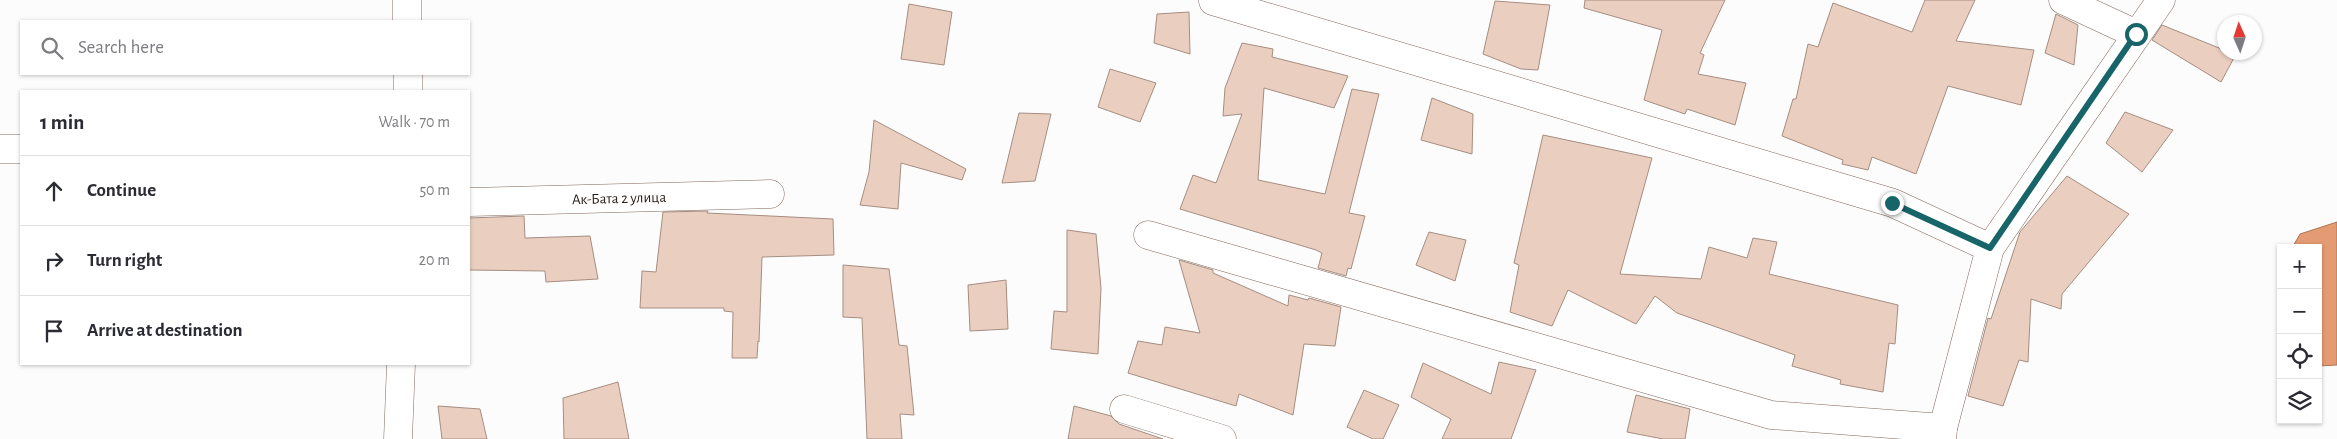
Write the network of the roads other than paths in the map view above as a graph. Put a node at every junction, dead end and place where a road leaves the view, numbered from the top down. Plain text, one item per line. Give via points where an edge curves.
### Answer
1 (407, 0) edge
2 (1213, 0) edge
3 (2063, 0) edge
4 (2161, 0) edge
5 (407, 20) edge
6 (2136, 34) junction
7 (408, 75) edge
8 (408, 90) edge
9 (20, 149) edge
10 (0, 150) edge
11 (770, 194) dead end
12 (470, 202) edge
13 (1148, 235) dead end
14 (1990, 248) junction
15 (401, 365) edge
16 (1124, 409) dead end
17 (1943, 433) edge
18 (398, 439) edge
19 (1222, 439) edge

1 - 5 street
2 - 14 street via 1892,203
3 - 6 street
4 - 6 street
6 - 14 street
7 - 8 street
9 - 10 street
11 - 12 street, Ак-Бата 2 улица
13 - 17 street via 1771,415
14 - 17 street
15 - 18 street
16 - 19 street

